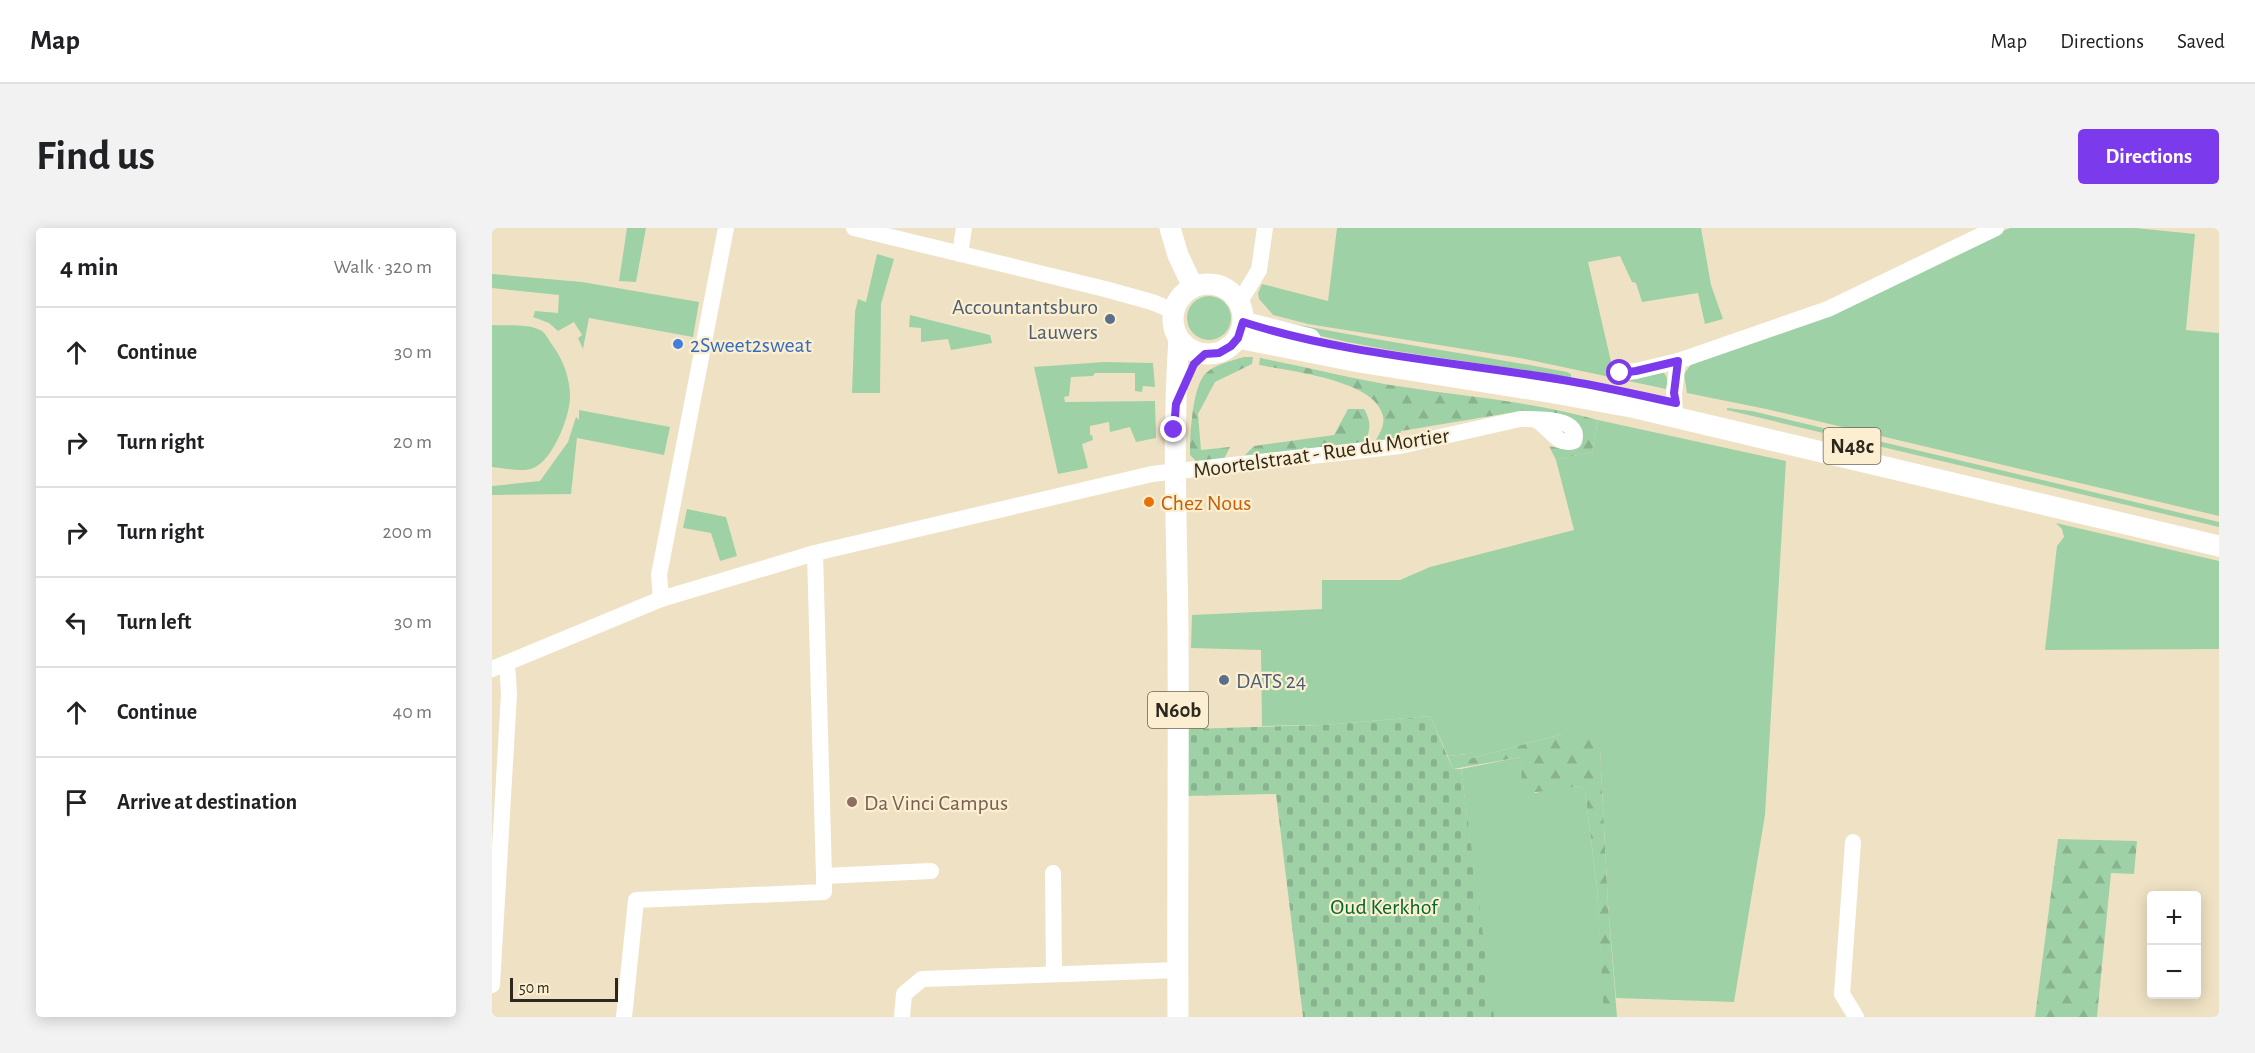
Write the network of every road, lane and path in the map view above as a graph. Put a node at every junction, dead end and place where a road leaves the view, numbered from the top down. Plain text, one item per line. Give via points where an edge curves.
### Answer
1 (726, 228) edge
2 (854, 228) edge
3 (964, 228) edge
4 (1170, 228) edge
5 (1265, 228) edge
6 (1996, 228) edge
7 (960, 254) junction
8 (1193, 287) junction
9 (1174, 311) junction
10 (1240, 321) junction
11 (1179, 339) junction
12 (1205, 354) junction
13 (1678, 361) junction
14 (1620, 373) dead end
15 (1176, 404) junction
16 (1675, 410) junction
17 (1536, 420) dead end
18 (1176, 472) junction
19 (2219, 531) edge
20 (2219, 546) edge
21 (815, 553) junction
22 (661, 599) junction
23 (499, 666) edge
24 (1853, 842) dead end
25 (932, 871) dead end
26 (1053, 873) dead end
27 (824, 876) junction
28 (1178, 970) junction
29 (1054, 974) junction
30 (492, 985) edge
31 (624, 1017) edge
32 (902, 1017) edge
33 (1178, 1017) edge
34 (1856, 1017) edge

1 - 22 street via 659,575
2 - 7 street
3 - 7 street
4 - 8 main road
5 - 10 street via 1258,270
6 - 13 street via 1828,309
7 - 9 street via 1105,289
8 - 9 main road via 1180,298
8 - 10 main road via 1216,285 1230,291
9 - 11 main road, N60b via 1173,324
10 - 12 main road via 1225,350
10 - 16 main road, N48c via 1367,350 1564,380
11 - 12 main road via 1192,351
11 - 15 main road, N60b
12 - 15 main road, N60b via 1189,372
13 - 14 street
13 - 16 street
15 - 18 main road, N60b
16 - 19 main road, N48c
16 - 20 main road, N48c
17 - 18 street, Moortelstraat - Rue du Mortier via 1520,419 1400,446
18 - 21 street, Moortelstraat - Rue du Mortier via 1152,474
18 - 28 main road, N60b
21 - 22 street, Moortelstraat - Rue du Mortier
21 - 27 street
22 - 23 street, Moortelstraat - Rue du Mortier
23 - 30 street via 509,694
24 - 34 street via 1842,994
25 - 27 street
26 - 29 street
27 - 31 street via 824,892 636,900
28 - 29 street
28 - 33 main road, N60b
29 - 32 street via 922,979 904,994

